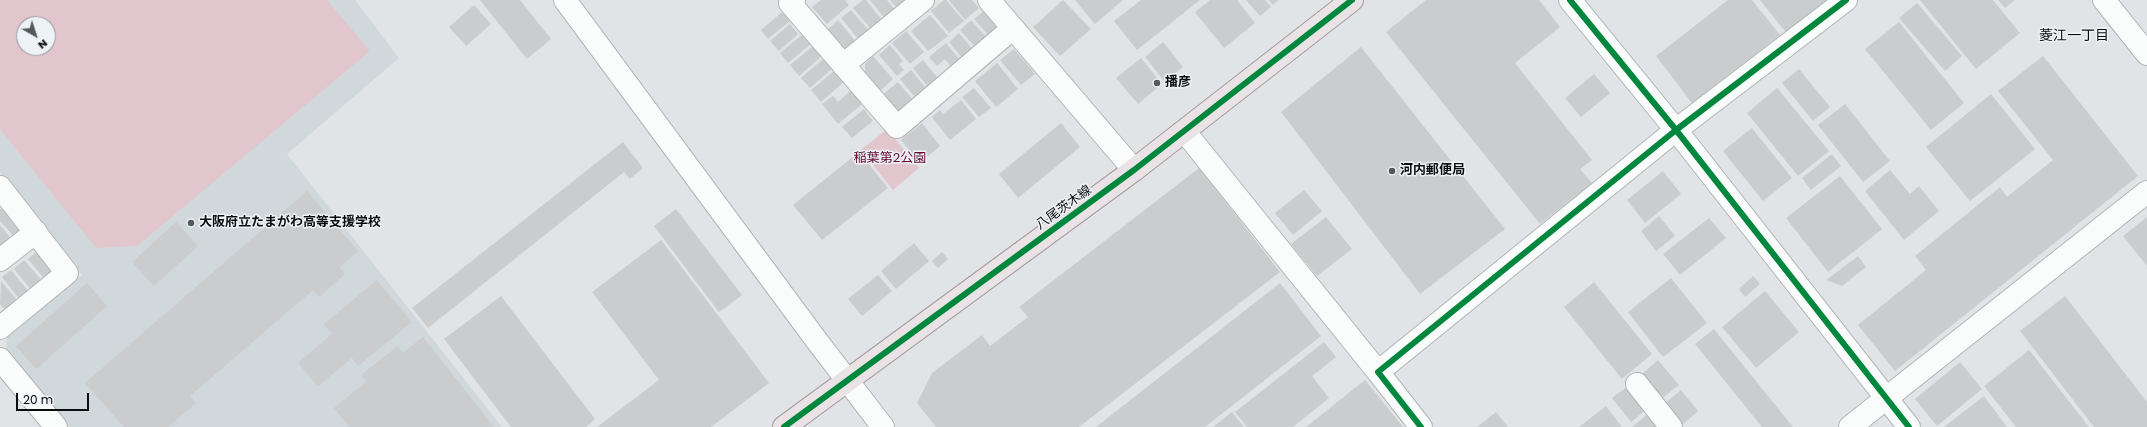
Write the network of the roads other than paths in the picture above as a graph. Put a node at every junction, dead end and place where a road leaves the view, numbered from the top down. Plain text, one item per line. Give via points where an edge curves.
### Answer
1 (565, 0) edge
2 (794, 0) edge
3 (922, 0) edge
4 (989, 0) edge
5 (1570, 0) edge
6 (1846, 0) edge
7 (2104, 0) edge
8 (1349, 1) edge
9 (1014, 28) junction
10 (2147, 54) edge
11 (844, 65) junction
12 (1676, 130) junction
13 (1185, 132) junction
14 (1134, 170) junction
15 (0, 187) edge
16 (2147, 192) edge
17 (36, 232) junction
18 (0, 260) edge
19 (0, 328) edge
20 (0, 358) edge
21 (1378, 372) junction
22 (847, 381) junction
23 (1637, 384) dead end
24 (1886, 399) junction
25 (56, 427) edge
26 (784, 427) edge
27 (883, 427) edge
28 (1421, 427) edge
29 (1671, 427) edge
30 (1850, 427) edge
31 (1909, 427) edge

1 - 22 street
2 - 11 street via 790,3
3 - 11 street
4 - 9 street
5 - 12 street
6 - 12 street
7 - 10 street
8 - 13 main road, 八尾茨木線
9 - 11 street via 897,127
9 - 14 street
12 - 21 street
12 - 24 street
13 - 14 main road, 八尾茨木線
13 - 21 street
14 - 22 main road, 八尾茨木線
15 - 17 street
16 - 24 street
17 - 18 street
17 - 19 street via 67,273
20 - 25 street
21 - 28 street
22 - 26 main road, 八尾茨木線
22 - 27 street
23 - 29 street
24 - 30 street
24 - 31 street

